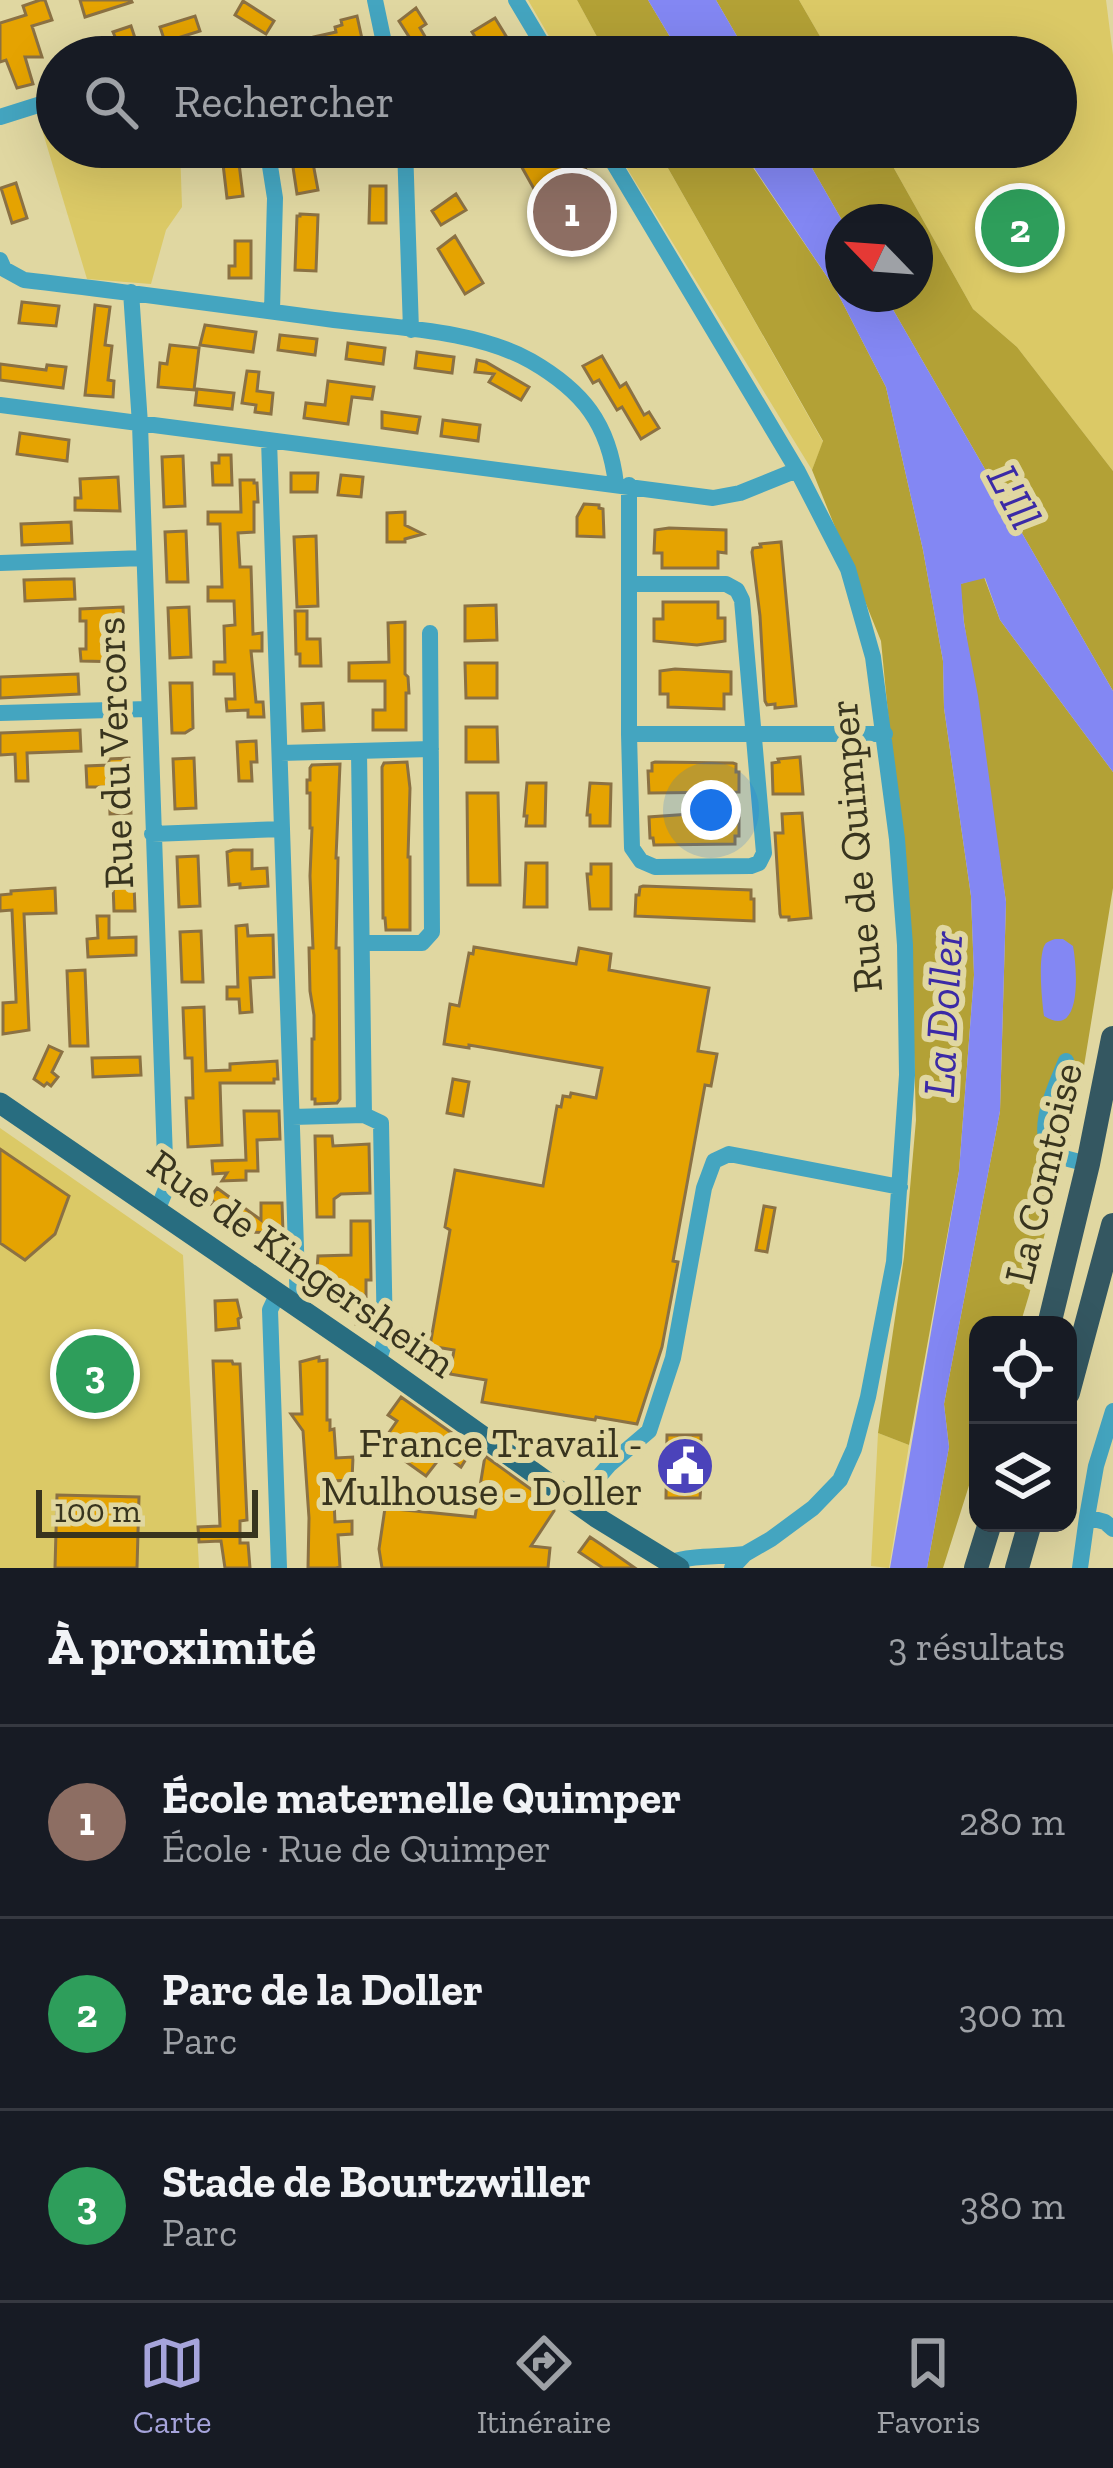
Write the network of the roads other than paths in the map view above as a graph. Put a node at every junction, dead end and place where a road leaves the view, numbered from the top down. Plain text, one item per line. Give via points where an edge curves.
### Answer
1 (375, 0) edge
2 (516, 0) edge
3 (383, 36) edge
4 (537, 36) edge
5 (36, 106) edge
6 (0, 117) edge
7 (270, 168) edge
8 (406, 168) edge
9 (617, 168) edge
10 (0, 260) edge
11 (131, 292) junction
12 (272, 311) junction
13 (411, 330) junction
14 (0, 406) edge
15 (140, 424) junction
16 (269, 440) junction
17 (797, 470) junction
18 (623, 484) junction
19 (144, 558) junction
20 (0, 562) edge
21 (629, 584) junction
22 (430, 633) dead end
23 (148, 709) junction
24 (0, 713) edge
25 (629, 734) junction
26 (755, 734) junction
27 (885, 734) junction
28 (430, 748) junction
29 (359, 751) junction
30 (280, 753) junction
31 (282, 829) junction
32 (152, 834) junction
33 (362, 943) junction
34 (1113, 1038) edge
35 (1066, 1061) dead end
36 (0, 1103) edge
37 (292, 1117) junction
38 (373, 1119) junction
39 (1088, 1164) junction
40 (899, 1186) junction
41 (157, 1211) junction
42 (1113, 1225) edge
43 (277, 1294) junction
44 (298, 1308) junction
45 (1051, 1316) edge
46 (1077, 1360) edge
47 (378, 1362) junction
48 (1113, 1411) edge
49 (576, 1503) junction
50 (1087, 1517) junction
51 (1113, 1529) edge
52 (987, 1532) edge
53 (1027, 1532) edge
54 (739, 1561) edge
55 (675, 1565) edge
56 (279, 1568) edge
57 (976, 1568) edge
58 (1017, 1568) edge
59 (1080, 1568) edge

1 - 3 street
2 - 4 street
5 - 6 street
7 - 12 street
8 - 13 street
9 - 17 street, Rue de Quimper
10 - 11 street via 24,280
11 - 12 street
11 - 15 street, Rue du Vercors
12 - 13 street
13 - 18 street via 490,343 556,378 603,427
14 - 15 street
15 - 16 street
15 - 19 street, Rue du Vercors
16 - 18 street
16 - 30 street
17 - 18 street via 722,498
17 - 27 street, Rue de Quimper via 848,569
18 - 21 street
19 - 20 street
19 - 23 street, Rue du Vercors
21 - 25 street
21 - 26 street via 737,590
22 - 28 street
23 - 24 street
23 - 32 street, Rue du Vercors
25 - 26 street
25 - 26 street via 632,848 656,867 759,862
26 - 27 street
27 - 40 street, Rue de Quimper via 905,945
28 - 29 street
28 - 33 street via 432,932 422,943
29 - 30 street
29 - 33 street
30 - 31 street
31 - 32 street
31 - 37 street
32 - 41 street, Rue du Vercors via 166,1189
33 - 38 street
34 - 39 highway, La Comtoise
35 - 39 street via 1048,1108 1048,1145
36 - 41 main road, Rue de Kingersheim
37 - 38 street
37 - 44 street
38 - 47 street via 385,1341
39 - 45 highway, La Comtoise
40 - 49 street via 729,1154 714,1161 674,1358 650,1431
40 - 54 street, Rue de Quimper via 894,1262 854,1449 840,1480 813,1508
41 - 43 main road, Rue de Kingersheim
42 - 46 highway, La Comtoise
43 - 44 main road, Rue de Kingersheim
43 - 56 street via 269,1310
44 - 47 main road, Rue de Kingersheim
47 - 49 main road, Rue de Kingersheim
48 - 50 street
49 - 55 main road, Rue de Kingersheim
50 - 51 street
50 - 59 street
52 - 57 highway
53 - 58 highway
54 - 55 street, Rue de Quimper via 683,1558

